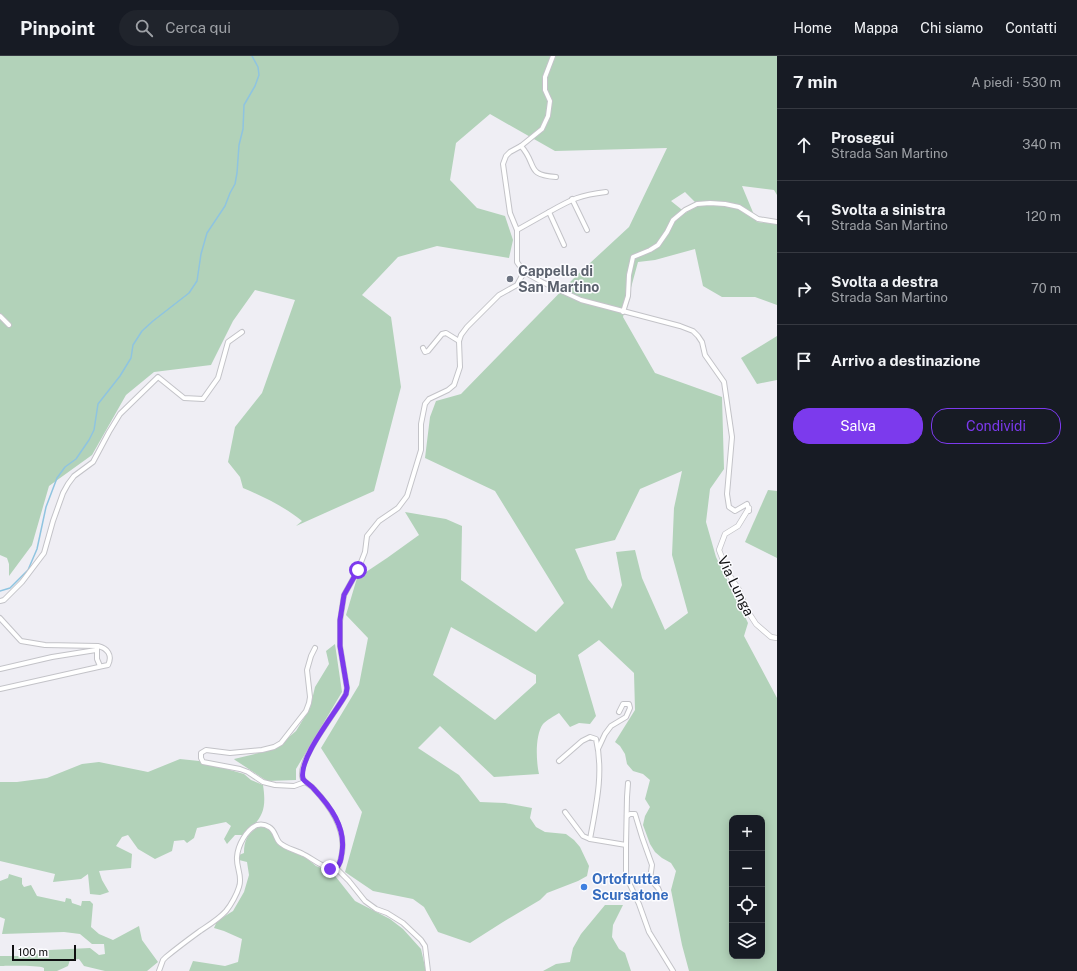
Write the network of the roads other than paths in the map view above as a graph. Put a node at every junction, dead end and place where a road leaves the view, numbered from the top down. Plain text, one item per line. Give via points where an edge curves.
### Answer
1 (553, 56) edge
2 (521, 146) junction
3 (556, 177) dead end
4 (606, 192) dead end
5 (572, 199) junction
6 (549, 212) junction
7 (777, 222) edge
8 (518, 230) junction
9 (587, 230) dead end
10 (564, 245) dead end
11 (524, 272) junction
12 (623, 312) junction
13 (0, 316) edge
14 (9, 325) dead end
15 (242, 332) dead end
16 (459, 341) junction
17 (423, 348) dead end
18 (749, 509) joint
19 (0, 601) edge
20 (1, 620) edge
21 (777, 638) edge
22 (97, 648) junction
23 (315, 648) dead end
24 (100, 666) junction
25 (0, 669) edge
26 (0, 689) edge
27 (619, 712) dead end
28 (598, 749) junction
29 (559, 761) dead end
30 (305, 782) junction
31 (628, 782) dead end
32 (565, 812) dead end
33 (627, 816) junction
34 (590, 839) junction
35 (626, 845) junction
36 (336, 868) junction
37 (661, 895) dead end
38 (159, 971) edge
39 (428, 971) edge
40 (672, 971) edge

1 - 2 street via 545,77 545,90 550,101 548,116 542,129
2 - 3 street via 536,173
2 - 8 street via 506,156 503,164 510,213
4 - 5 street
5 - 6 street
5 - 9 street
6 - 8 street
6 - 10 street
7 - 12 street via 758,219 739,207 725,204 697,204 685,210 673,220 658,245 633,257 628,296
8 - 11 street via 517,262
11 - 12 street via 581,300
11 - 16 street via 517,285 499,295 467,327
12 - 18 street via 680,326 693,331 702,342 705,355 724,382 732,438 727,479 729,508 735,511 747,504
13 - 14 street
15 - 19 street via 228,342 218,378 203,400 184,398 158,378 120,414 93,462 74,476 63,493 44,553 22,582
16 - 17 street via 446,333 442,334 428,351 425,352
16 - 30 street via 460,367 454,385 425,404 421,424 421,450 407,496 398,508 379,521 367,536 365,552 358,570 344,595 340,620 340,646 346,694 307,758 302,772
18 - 21 street, Via Lunga via 738,526 725,534 719,550 746,610 756,624 771,637
20 - 22 street via 21,641
22 - 24 street
22 - 24 street via 103,647 110,654 108,665
22 - 25 street
23 - 30 street via 307,670 309,703 306,711 281,743 262,750 230,753 206,750 201,753 203,762 248,772 263,782 294,786
24 - 26 street
27 - 28 street via 623,704 629,704 626,718 611,726
28 - 29 street via 596,739 590,737
28 - 34 street via 600,776
30 - 36 street via 322,798 342,832 342,856
31 - 33 street
32 - 34 street via 583,836
33 - 35 street
33 - 37 street via 635,814 652,865 650,879
34 - 35 street
35 - 40 street via 626,876 649,932
36 - 38 street via 330,869 282,845 269,826 260,824 252,828 239,850 239,888 228,908 166,956
36 - 39 street via 365,901 403,923 421,940 425,946

